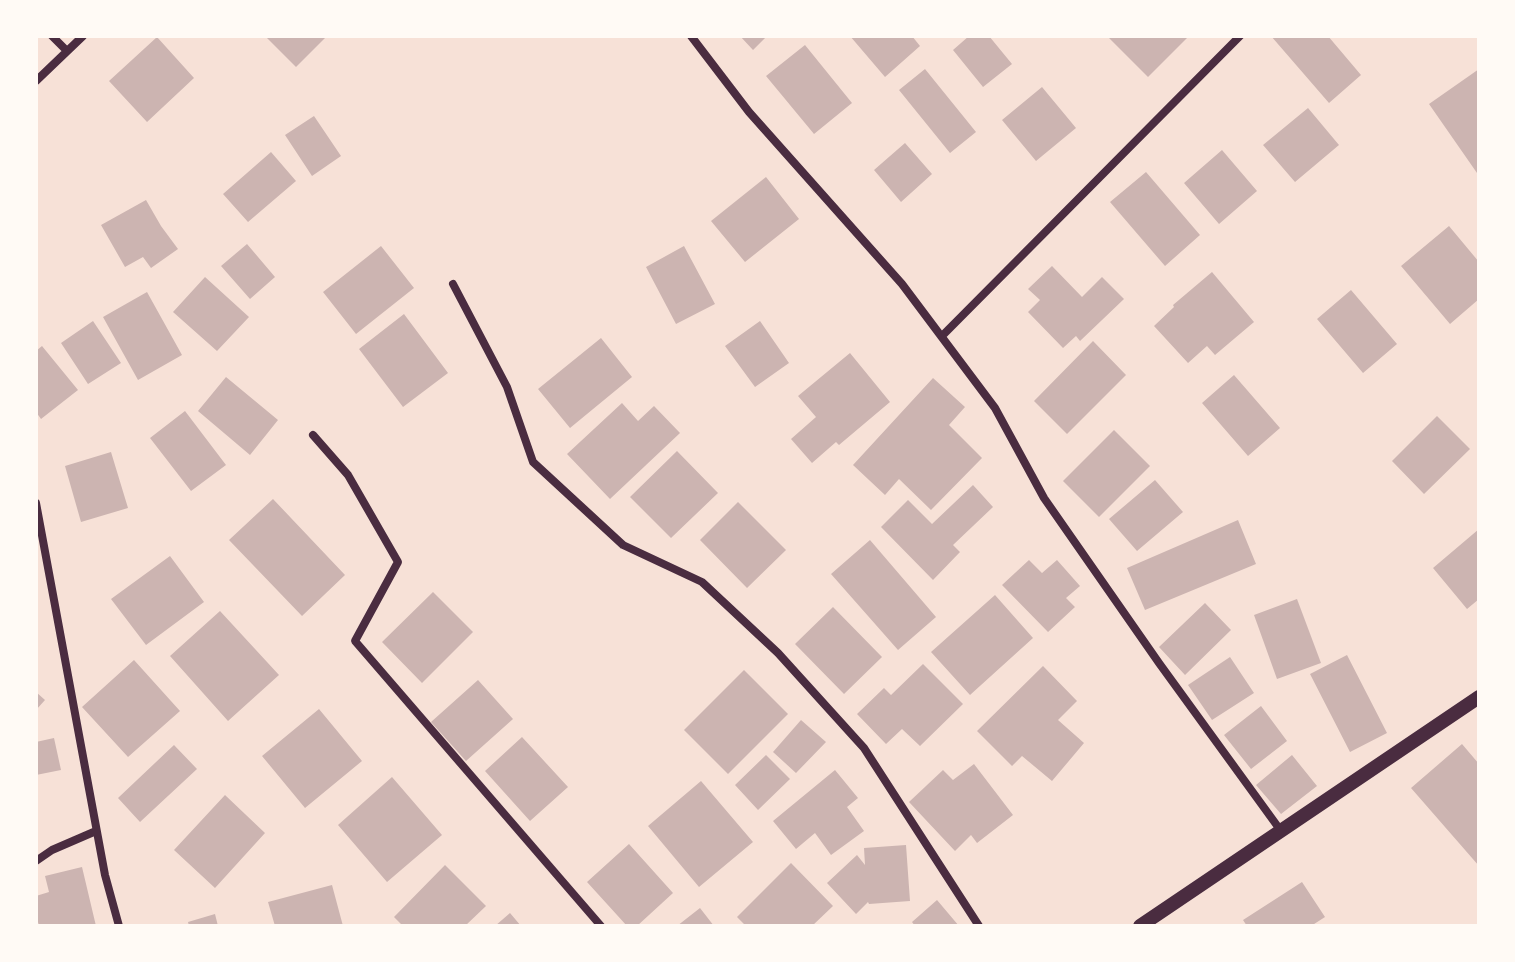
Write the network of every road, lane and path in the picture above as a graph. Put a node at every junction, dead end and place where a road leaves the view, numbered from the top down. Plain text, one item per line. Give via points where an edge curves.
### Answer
1 (52, 36) edge
2 (83, 36) edge
3 (691, 36) edge
4 (1240, 36) edge
5 (67, 51) junction
6 (36, 81) edge
7 (453, 284) dead end
8 (942, 336) junction
9 (313, 435) dead end
10 (36, 503) edge
11 (1479, 697) edge
12 (96, 831) junction
13 (1281, 831) junction
14 (36, 861) edge
15 (119, 926) edge
16 (601, 926) edge
17 (979, 926) edge
18 (1140, 926) edge

1 - 5 street
2 - 5 street
3 - 8 street via 749,112
4 - 8 street
5 - 6 street
7 - 17 street via 507,387 533,462 623,545 702,582 778,653 864,748
8 - 13 street via 995,408 1044,498
9 - 16 street via 348,475 398,562 355,641
10 - 12 street
11 - 13 street
12 - 14 street
12 - 15 street
13 - 18 street

